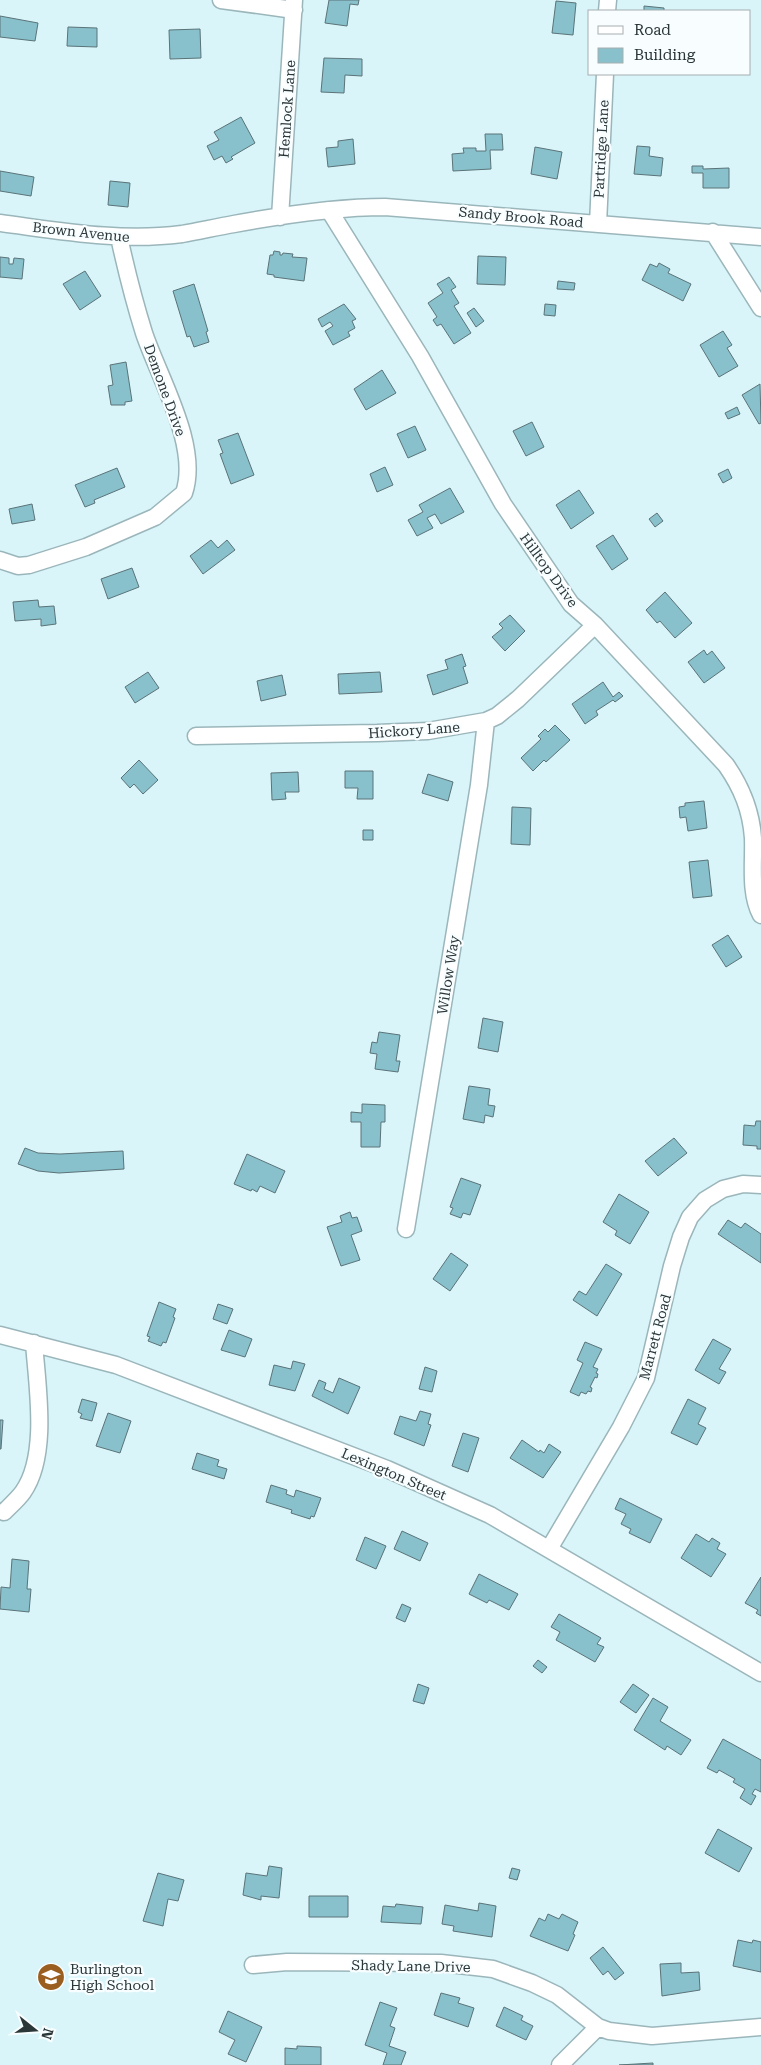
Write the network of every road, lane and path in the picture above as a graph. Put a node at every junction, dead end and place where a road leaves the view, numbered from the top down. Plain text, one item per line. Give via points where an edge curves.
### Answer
1 (221, 0) edge
2 (294, 5) edge
3 (605, 75) edge
4 (329, 210) junction
5 (280, 217) junction
6 (0, 223) edge
7 (598, 224) junction
8 (713, 232) junction
9 (119, 237) junction
10 (761, 237) edge
11 (761, 308) edge
12 (0, 560) edge
13 (595, 626) junction
14 (486, 721) junction
15 (196, 736) dead end
16 (761, 915) edge
17 (761, 1185) edge
18 (406, 1229) dead end
19 (0, 1335) edge
20 (34, 1343) junction
21 (4, 1512) dead end
22 (549, 1549) junction
23 (761, 1673) edge
24 (253, 1965) dead end
25 (598, 2027) junction
26 (761, 2027) edge
27 (560, 2065) edge

1 - 2 street
2 - 5 street, Hemlock Lane
3 - 7 street, Partridge Lane
4 - 5 street, Sandy Brook Road
4 - 7 street, Sandy Brook Road via 404,208
4 - 13 street, Hilltop Drive via 420,356 503,504 571,604
5 - 9 street, Brown Avenue via 182,234
6 - 9 street, Brown Avenue
7 - 8 street, Sandy Brook Road
8 - 10 street, Sandy Brook Road
8 - 11 street
9 - 12 street, Demone Drive via 144,330 182,438 188,469 184,493 155,517 86,547 29,565 18,566
13 - 14 street, Hickory Lane via 518,699
13 - 16 street, Hilltop Drive via 726,765 739,783 753,836 754,887
14 - 15 street, Hickory Lane via 428,731 377,734
14 - 18 street, Willow Way via 478,794
17 - 22 street, Marrett Road via 743,1184 723,1189 705,1200 690,1217 672,1266 646,1378
19 - 20 street, Lexington Street
20 - 21 street via 39,1428 34,1462 23,1493
20 - 22 street, Lexington Street via 116,1365 387,1469 490,1515
22 - 23 street, Lexington Street
24 - 25 street, Shady Lane Drive via 287,1962 441,1964 493,1969 557,1995
25 - 26 street, Shady Lane Drive via 628,2035 652,2036
25 - 27 street

